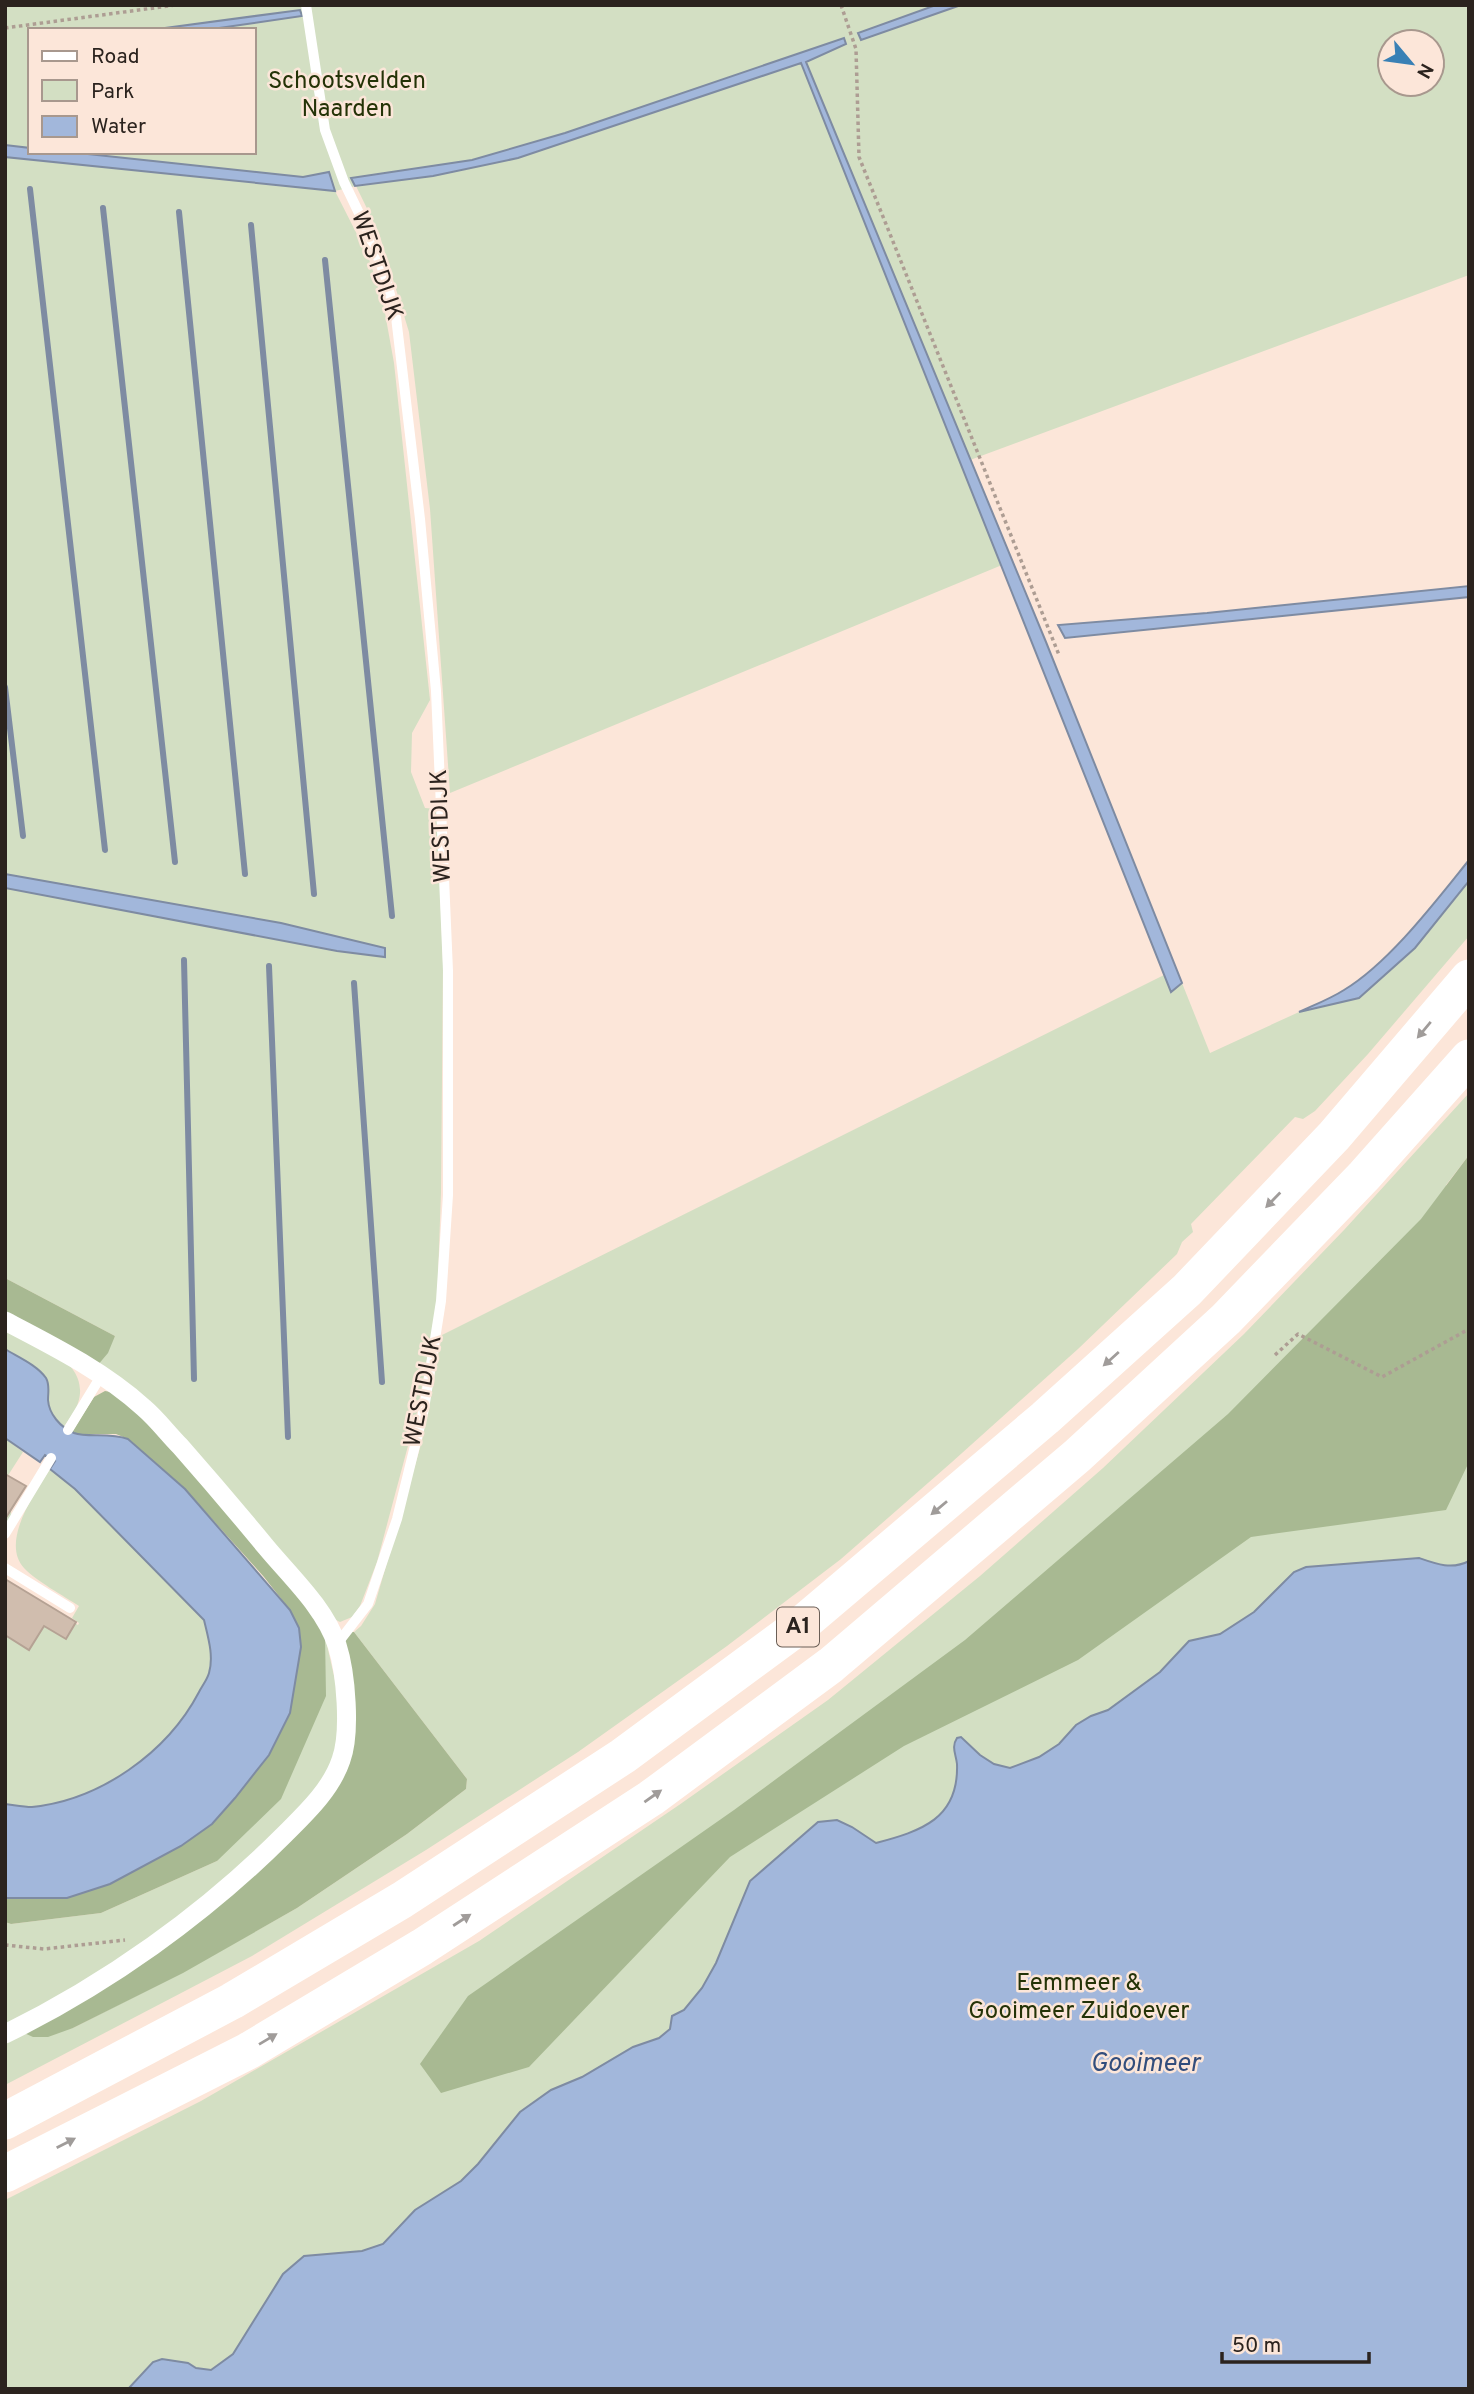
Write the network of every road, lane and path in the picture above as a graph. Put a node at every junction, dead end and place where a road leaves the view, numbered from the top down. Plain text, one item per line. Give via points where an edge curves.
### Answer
1 (176, 5) edge
2 (306, 5) edge
3 (841, 5) edge
4 (5, 28) edge
5 (1059, 655) dead end
6 (1469, 978) edge
7 (1469, 1058) edge
8 (5, 1321) edge
9 (1469, 1329) edge
10 (1275, 1355) dead end
11 (101, 1376) junction
12 (68, 1430) dead end
13 (51, 1458) dead end
14 (5, 1534) edge
15 (5, 1568) edge
16 (70, 1608) dead end
17 (337, 1645) junction
18 (165, 1936) junction
19 (5, 1944) edge
20 (5, 2034) edge
21 (5, 2121) edge
22 (5, 2174) edge

1 - 4 path
2 - 17 lane, WESTDIJK via 325,130 370,236 396,317 436,691 448,971 448,1195 441,1301 426,1396 397,1518 368,1604
3 - 5 path via 856,49 859,157
6 -> 21 highway, A1 via 1334,1136 1187,1290 1045,1418 802,1624 623,1756 402,1900 232,2001
22 -> 7 highway, A1 via 248,2051 422,1947 651,1798 831,1665 1077,1456 1226,1319 1364,1176
8 - 11 street
9 - 10 path via 1382,1377 1298,1334
11 - 12 lane
11 - 17 street via 145,1409 215,1485 321,1613
13 - 14 lane
15 - 16 lane
17 - 18 street via 346,1699 346,1734 341,1761 317,1802 257,1863
18 - 19 path via 44,1949
18 - 20 street via 58,2007

